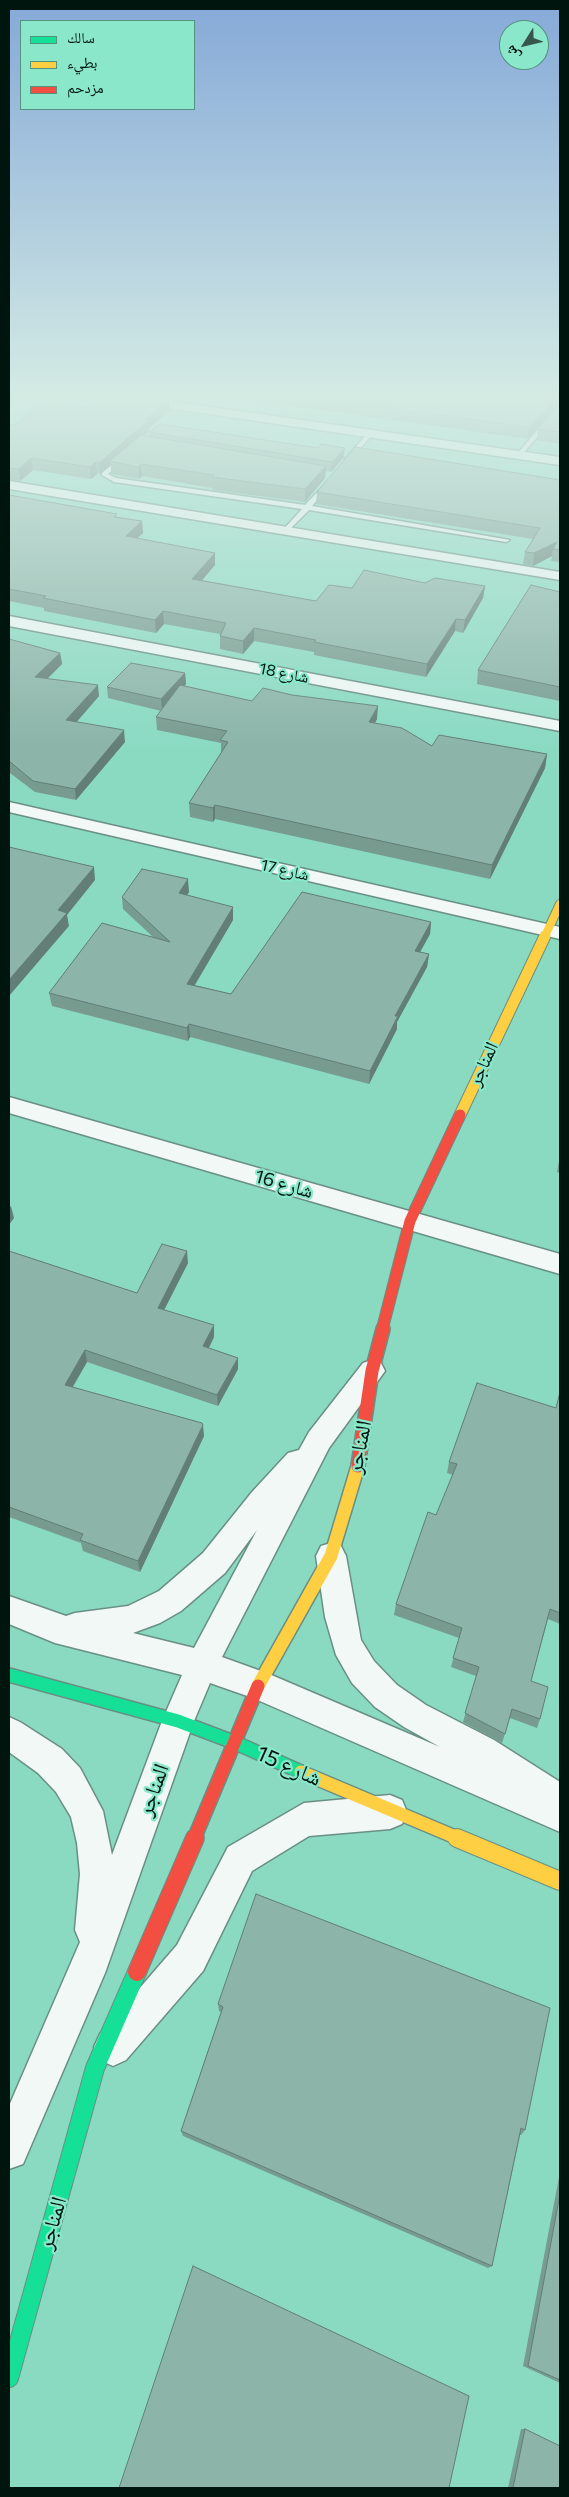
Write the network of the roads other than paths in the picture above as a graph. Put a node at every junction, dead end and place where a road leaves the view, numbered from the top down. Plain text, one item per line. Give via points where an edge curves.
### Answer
1 (204, 517) edge
2 (299, 517) edge
3 (355, 517) edge
4 (287, 530) junction
5 (506, 540) edge
6 (560, 576) edge
7 (9, 620) edge
8 (560, 726) edge
9 (9, 807) edge
10 (560, 904) edge
11 (553, 931) edge
12 (9, 1105) edge
13 (410, 1221) junction
14 (560, 1264) edge
15 (372, 1371) junction
16 (319, 1440) junction
17 (331, 1556) junction
18 (9, 1610) edge
19 (55, 1628) junction
20 (202, 1665) junction
21 (9, 1674) edge
22 (258, 1685) junction
23 (178, 1722) junction
24 (9, 1733) edge
25 (236, 1743) junction
26 (560, 1801) edge
27 (392, 1812) junction
28 (560, 1815) edge
29 (560, 1881) edge
30 (87, 1973) junction
31 (95, 2068) junction
32 (9, 2150) edge
33 (9, 2378) edge

1 - 4 street
2 - 4 lane
3 - 5 lane
4 - 6 street
7 - 8 street, شارع 18
9 - 11 street, شارع 17
10 - 11 street, المناجر
11 - 13 street, المناجر
12 - 13 street, شارع 16
13 - 14 street, شارع 16
13 - 15 street, المناجر
15 - 16 street, المناجر
15 - 17 street, المناجر via 360,1460
16 - 19 street, المناجر via 262,1501 214,1563 170,1601 149,1614 128,1620
16 - 20 street, المناجر
17 - 22 street, المناجر
17 - 26 street via 347,1645 363,1672 386,1696 415,1716 482,1752
18 - 19 street
19 - 20 street
20 - 22 street
20 - 23 street, المناجر
21 - 23 street, شارع 15
22 - 25 street, المناجر
22 - 28 street
23 - 25 street, شارع 15
23 - 30 street, المناجر
24 - 30 street via 50,1761 68,1780 86,1811 97,1874 96,1909
25 - 27 street, شارع 15
25 - 31 street, المناجر
27 - 29 street, شارع 15
27 - 31 street, المناجر via 304,1820 240,1859 190,1958
30 - 32 street, المناجر
31 - 33 street, المناجر

